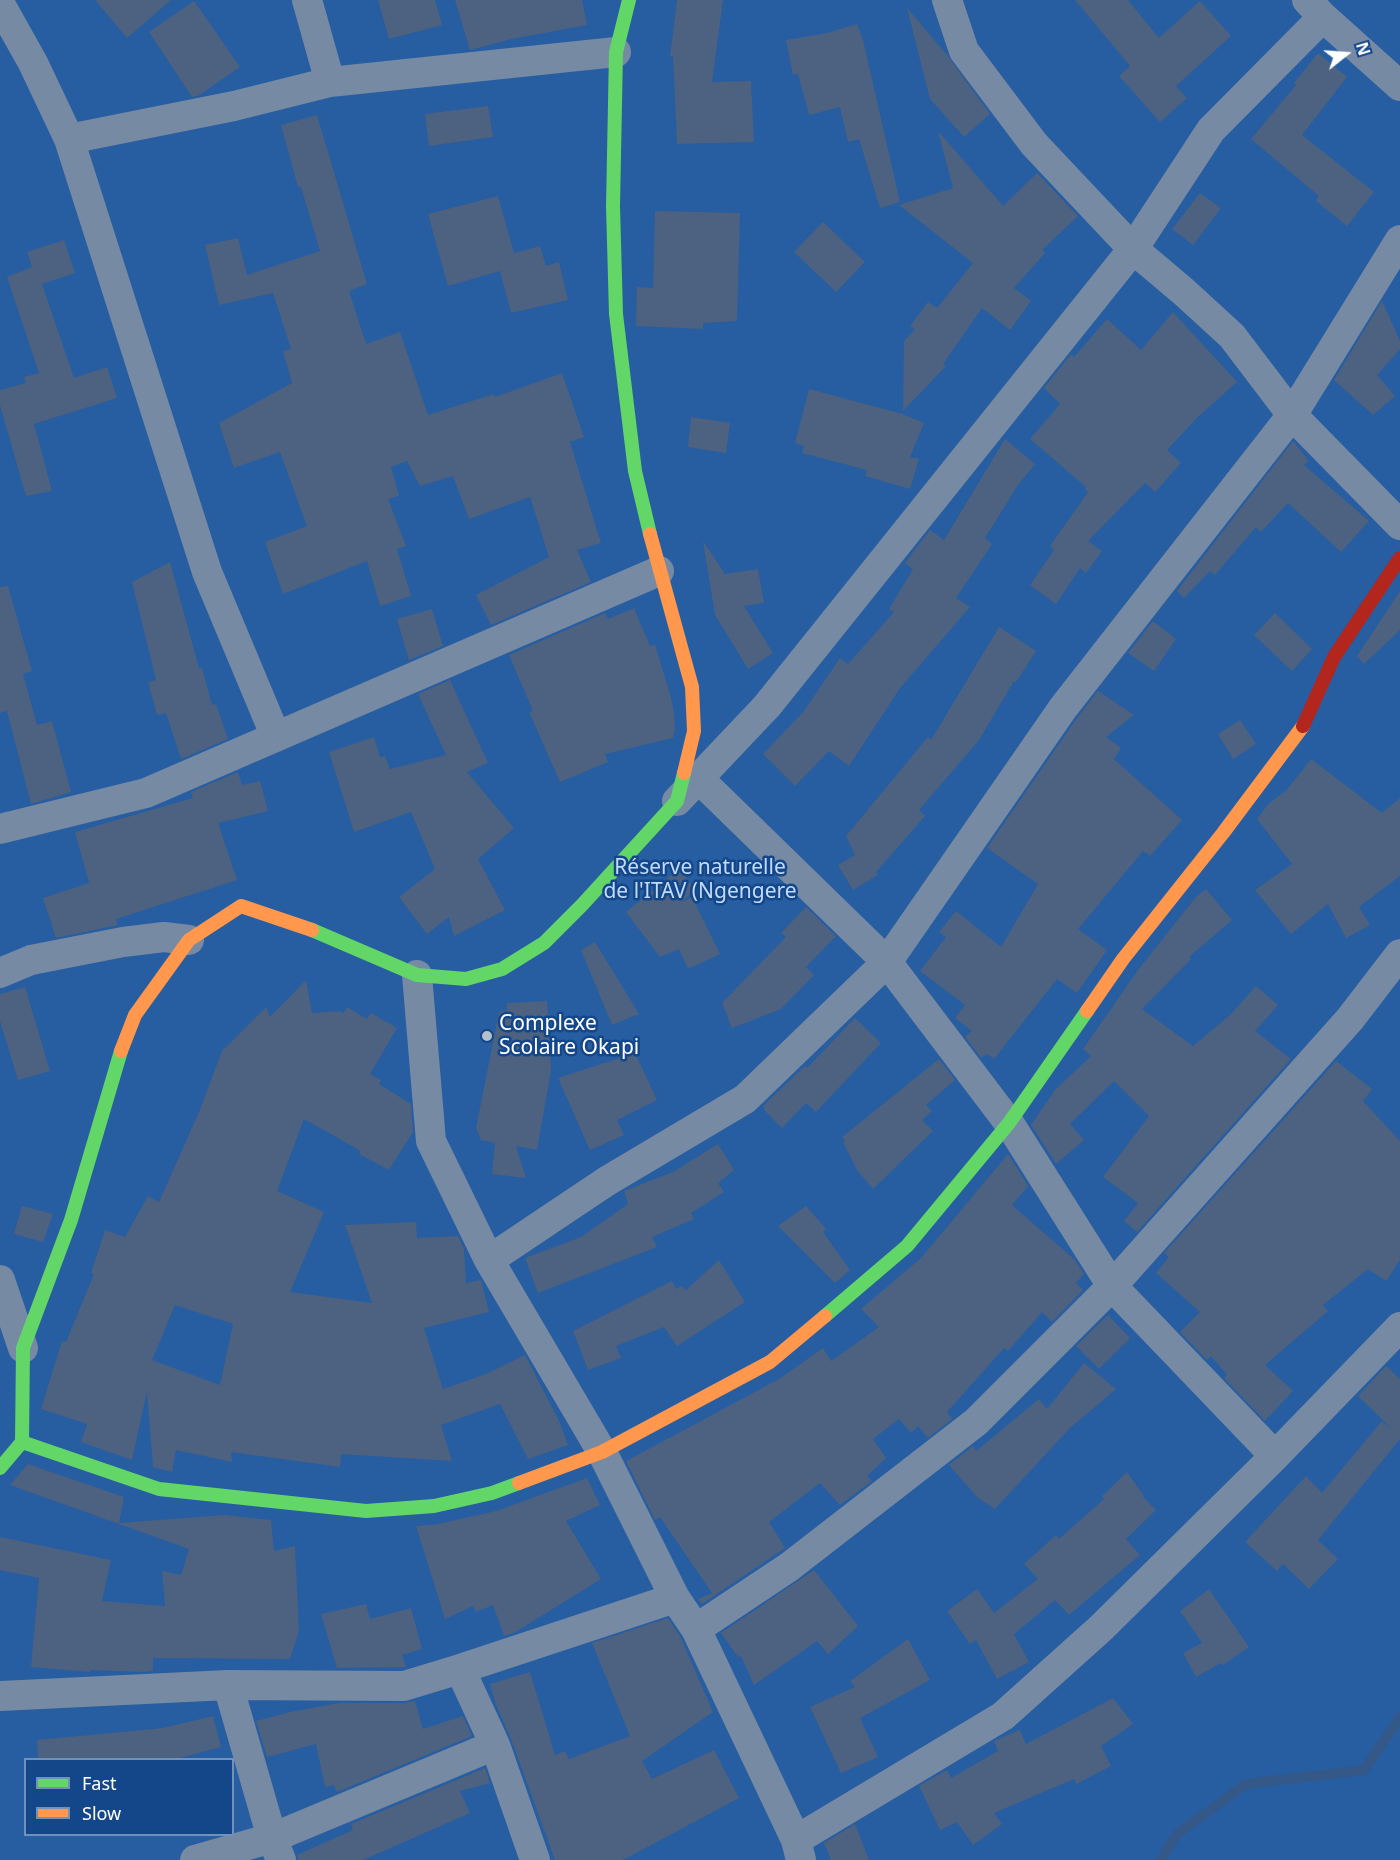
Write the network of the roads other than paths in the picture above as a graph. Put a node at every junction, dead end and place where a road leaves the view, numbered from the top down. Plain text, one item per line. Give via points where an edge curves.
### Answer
1 (308, 0) edge
2 (629, 0) edge
3 (947, 0) edge
4 (0, 4) edge
5 (1315, 8) edge
6 (616, 52) junction
7 (330, 82) junction
8 (1400, 86) edge
9 (69, 139) junction
10 (1400, 240) edge
11 (1133, 249) junction
12 (1292, 415) junction
13 (1400, 525) edge
14 (1400, 558) edge
15 (659, 571) junction
16 (276, 737) junction
17 (698, 778) junction
18 (677, 801) junction
19 (0, 829) edge
20 (189, 940) junction
21 (1400, 954) edge
22 (887, 962) junction
23 (0, 973) edge
24 (417, 975) junction
25 (1009, 1123) junction
26 (489, 1260) junction
27 (0, 1280) edge
28 (1112, 1286) junction
29 (1400, 1327) edge
30 (23, 1348) junction
31 (22, 1442) junction
32 (602, 1452) junction
33 (1275, 1456) junction
34 (0, 1468) edge
35 (675, 1598) junction
36 (696, 1629) junction
37 (459, 1670) junction
38 (228, 1685) junction
39 (0, 1696) edge
40 (495, 1745) junction
41 (276, 1849) edge
42 (799, 1850) edge
43 (195, 1860) edge
44 (535, 1860) edge

1 - 7 street
2 - 6 street
3 - 11 street via 964,51 1034,144
4 - 9 street
5 - 8 street
5 - 11 street via 1211,130
6 - 7 street
6 - 15 street via 616,314 635,471
7 - 9 street
9 - 16 street via 207,572
10 - 12 street
11 - 12 street via 1232,336
11 - 17 street via 767,706
12 - 13 street
12 - 22 street via 1063,708
14 - 25 street via 1334,657 1305,724 1123,959
15 - 16 street
15 - 18 street via 692,687 693,731
16 - 19 street via 146,793
17 - 18 street
17 - 22 street
18 - 24 street via 544,943 502,969 466,979
20 - 23 street via 164,937 123,942 31,960
20 - 24 street via 241,906 323,934
20 - 30 street via 135,1015 71,1220
21 - 28 street via 1350,1019
22 - 25 street
22 - 26 street via 745,1099 606,1181
24 - 26 street via 431,1141
25 - 28 street
25 - 32 street via 907,1246 770,1362
26 - 32 street
27 - 30 street
28 - 33 street
28 - 36 street via 976,1422 789,1568
29 - 33 street
30 - 31 street
31 - 32 street via 159,1489 366,1511 434,1506 492,1492
31 - 34 street
32 - 35 street
33 - 42 street via 1101,1628 1003,1716
35 - 36 street
35 - 37 street
36 - 42 street
37 - 38 street via 404,1686
37 - 40 street
38 - 39 street
38 - 41 street
40 - 41 street
40 - 44 street
41 - 43 street

